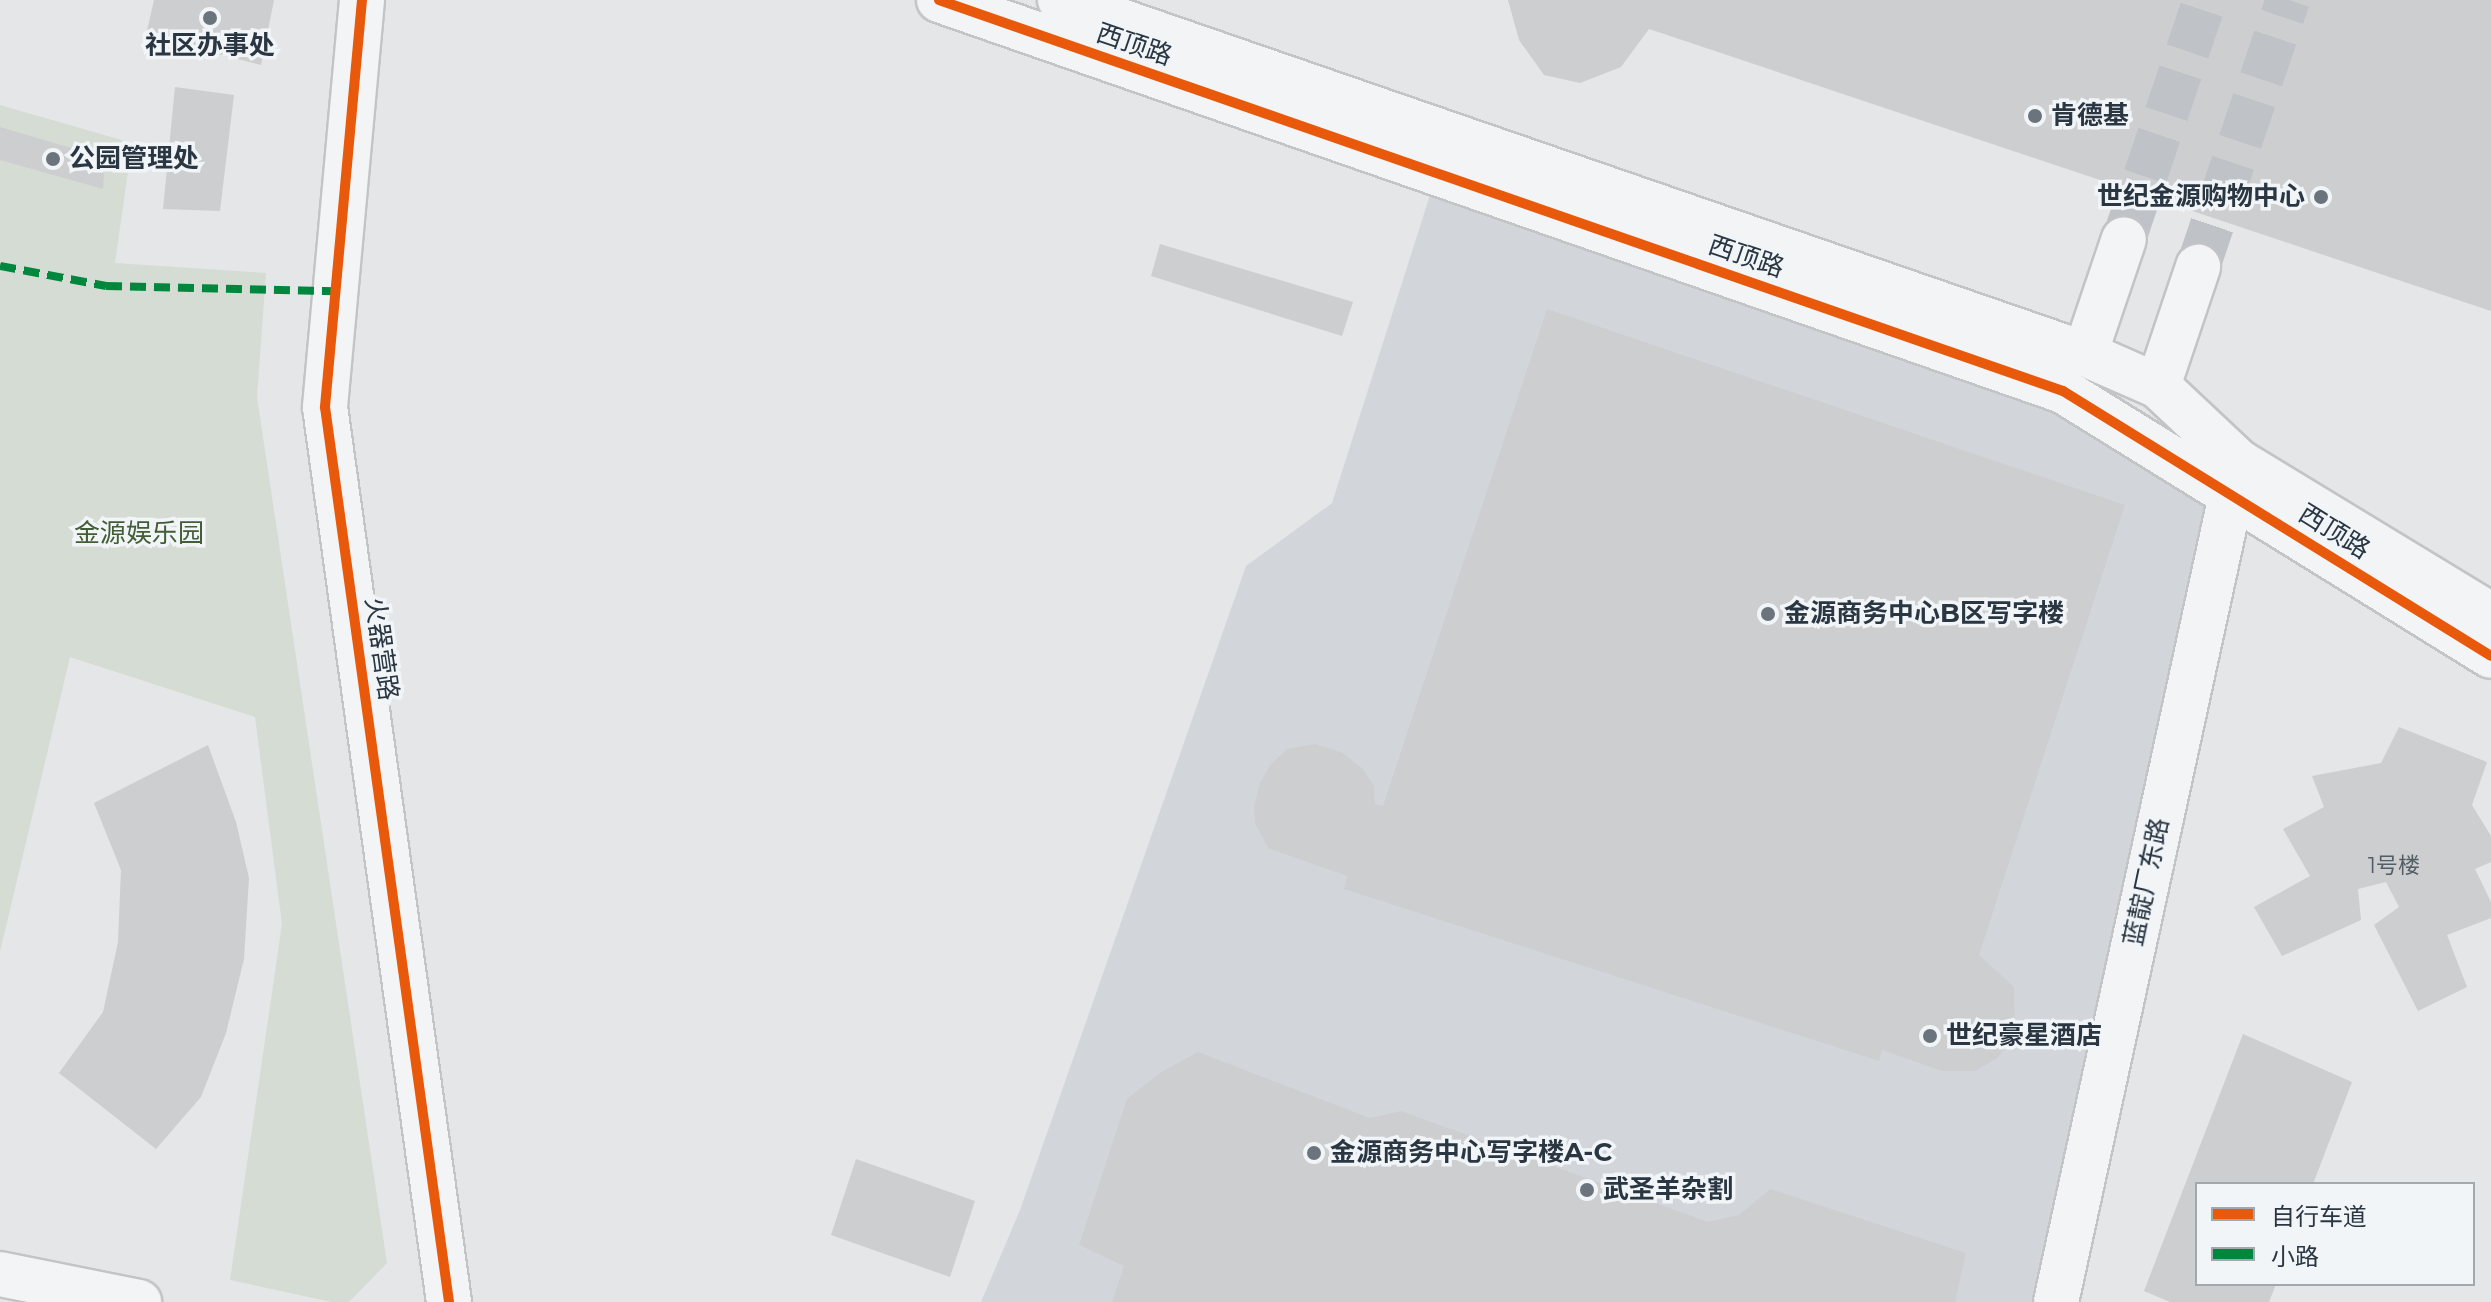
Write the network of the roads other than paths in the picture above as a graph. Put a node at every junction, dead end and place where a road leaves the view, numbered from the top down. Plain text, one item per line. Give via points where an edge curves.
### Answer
1 (362, 0) edge
2 (939, 0) edge
3 (1060, 0) edge
4 (2124, 239) tunnel mouth
5 (2198, 267) tunnel mouth
6 (2085, 354) junction
7 (2158, 386) junction
8 (2235, 478) junction
9 (2491, 615) edge
10 (2491, 656) edge
11 (0, 1274) edge
12 (139, 1302) edge
13 (449, 1302) edge
14 (2056, 1302) edge

1 - 13 street, 火器营路 via 325,407
2 - 8 street, 西顶路 via 2063,391
3 - 6 street, 西顶路
4 - 6 street
5 - 7 street
6 - 7 street, 西顶路
7 - 8 street, 西顶路
8 - 9 street, 西顶路
8 - 10 street, 西顶路
8 - 14 street, 蓝靛厂东路
11 - 12 street

